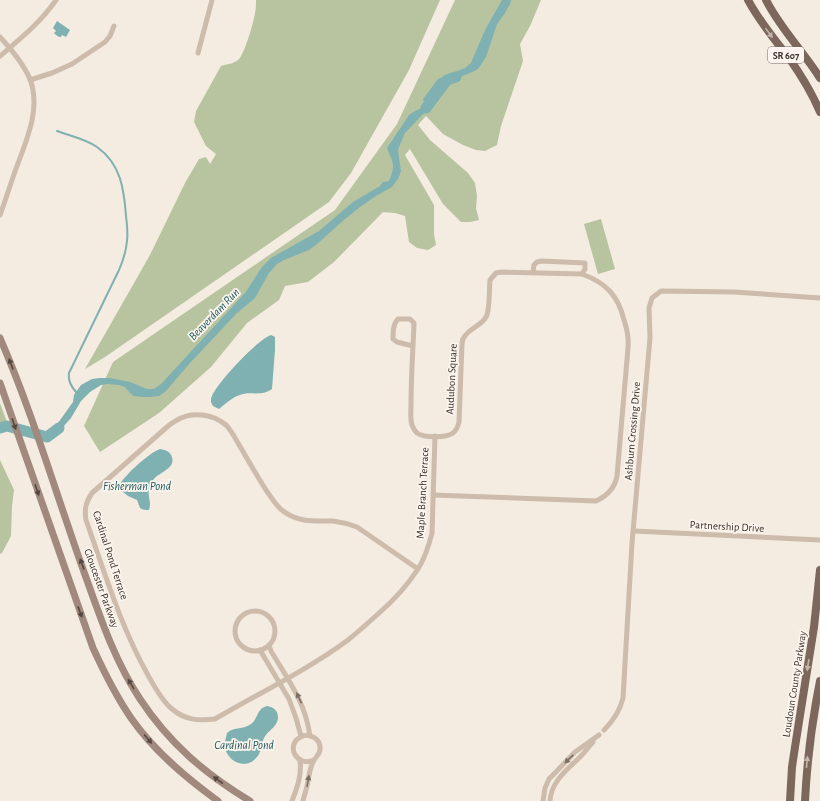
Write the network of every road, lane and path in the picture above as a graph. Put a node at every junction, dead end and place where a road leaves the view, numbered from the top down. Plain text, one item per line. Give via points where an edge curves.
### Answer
1 (56, 0) edge
2 (212, 0) edge
3 (748, 0) edge
4 (766, 0) edge
5 (114, 26) dead end
6 (0, 37) edge
7 (10, 48) junction
8 (198, 53) dead end
9 (0, 56) edge
10 (820, 78) edge
11 (30, 80) junction
12 (820, 112) edge
13 (0, 215) edge
14 (533, 272) junction
15 (582, 274) junction
16 (820, 298) edge
17 (0, 338) edge
18 (413, 346) junction
19 (0, 383) edge
20 (435, 436) junction
21 (433, 495) junction
22 (634, 531) junction
23 (820, 540) edge
24 (418, 569) junction
25 (820, 570) edge
26 (269, 645) junction
27 (260, 650) junction
28 (288, 678) junction
29 (820, 681) edge
30 (280, 683) junction
31 (604, 730) dead end
32 (301, 736) junction
33 (310, 736) junction
34 (314, 760) junction
35 (300, 761) junction
36 (218, 801) edge
37 (250, 801) edge
38 (292, 801) edge
39 (303, 801) edge
40 (543, 801) edge
41 (550, 801) edge
42 (790, 801) edge
43 (805, 801) edge

1 - 7 street via 37,24
2 - 8 street
3 -> 12 main road, SR 607 via 763,25 800,74
4 - 10 main road, SR 607
5 - 11 street via 105,42 72,64
6 - 7 street
7 - 9 street
7 - 11 street via 23,64
11 - 13 street via 34,100 32,122
14 - 15 street, Audubon Square
14 - 15 street via 534,265 542,261 585,263
14 - 20 street, Audubon Square via 496,273 490,280 488,311 485,318 464,337 462,344 459,422 453,433
15 - 21 street via 599,282 615,297 622,310 627,330 629,343 616,482 609,492 596,501
16 - 22 street, Ashburn Crossing Drive via 734,292 662,291 652,298 649,308 650,338
37 -> 17 main road, Gloucester Parkway via 214,777 177,746 157,723 128,679 109,640 21,390
18 - 18 street, Audubon Square via 414,323 410,319 398,319 394,322 393,339
18 - 20 street, Audubon Square via 412,427 416,432
19 -> 36 main road via 103,670 115,693 146,738 188,779
20 - 21 street, Maple Branch Terrace
21 - 24 street, Maple Branch Terrace via 430,542
22 - 23 street, Partnership Drive
22 - 31 street, Ashburn Crossing Drive via 623,698 617,714
24 - 28 street, Maple Branch Terrace via 391,602 349,639
24 - 30 street, Cardinal Pond Terrace via 357,527 346,523 303,520 283,511 260,481 232,433 217,419 198,414 178,419 167,427 92,493 85,512 138,659 170,708 194,720 215,719
25 -> 42 main road, Loudoun County Parkway via 814,627 792,767
26 - 27 street
26 - 27 street via 275,635 274,624 270,618 266,614 254,611 243,615 236,625 236,637 248,650
26 - 28 street
27 - 30 street
28 - 30 street, Cardinal Pond Terrace
33 -> 28 street via 305,713
43 -> 29 main road via 810,734
30 - 32 street via 295,714
32 - 33 street
32 - 35 street via 293,748
33 - 34 street via 317,740 320,746 318,756
34 - 35 street
39 -> 34 street
35 - 38 street via 301,771
41 -> 40 street via 561,774 599,735 553,774 546,784

